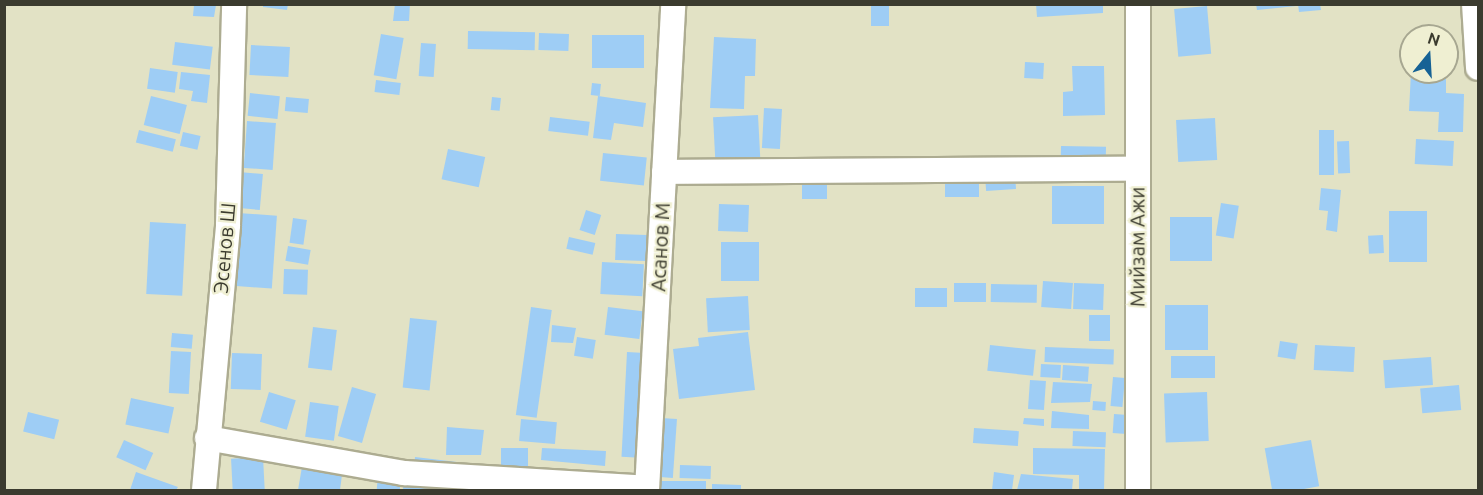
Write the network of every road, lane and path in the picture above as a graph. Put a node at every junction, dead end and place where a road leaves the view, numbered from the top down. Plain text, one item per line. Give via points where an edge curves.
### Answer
1 (234, 4) edge
2 (673, 4) edge
3 (1138, 4) edge
4 (1474, 4) edge
5 (1479, 68) edge
6 (1137, 169) junction
7 (664, 172) junction
8 (207, 438) junction
9 (647, 489) edge
10 (204, 490) edge
11 (1138, 490) edge

1 - 8 street, Эсенов Ш via 228,225
2 - 7 street, Асанов М
3 - 6 street, Мийзам Ажи
4 - 5 street
6 - 7 street
6 - 11 street, Мийзам Ажи
7 - 9 street, Асанов М
8 - 9 street via 404,473
8 - 10 street, Эсенов Ш

